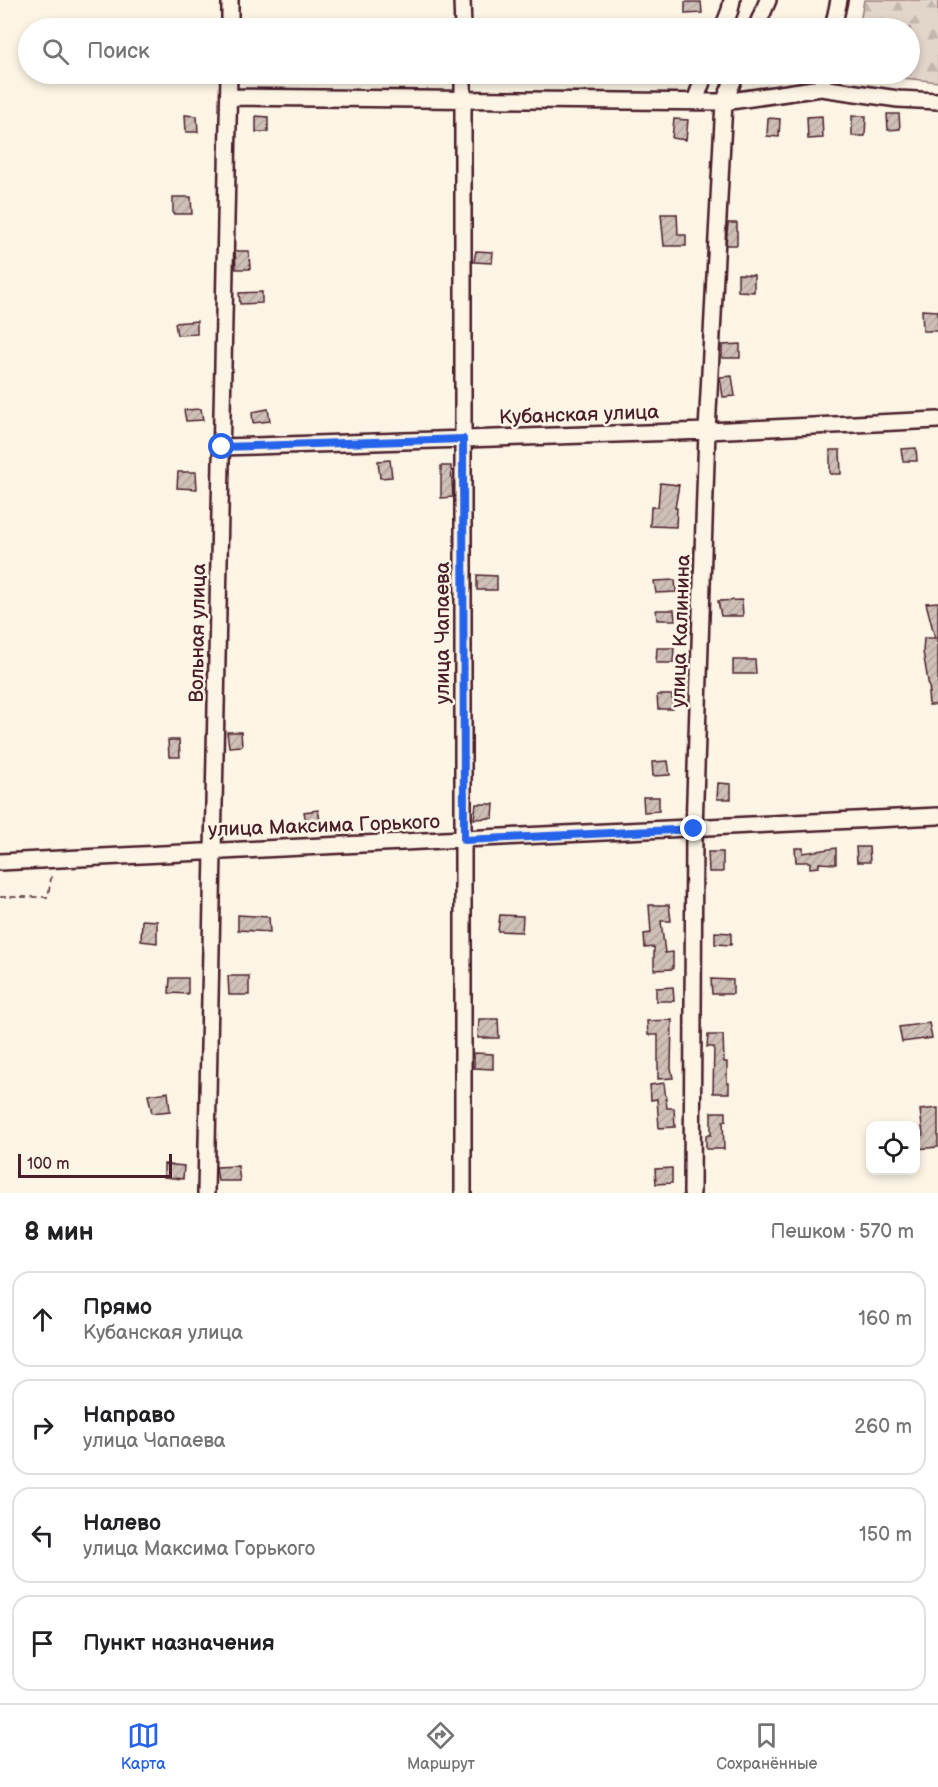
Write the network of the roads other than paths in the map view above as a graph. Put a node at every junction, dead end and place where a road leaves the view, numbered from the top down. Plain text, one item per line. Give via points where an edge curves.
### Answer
1 (230, 0) edge
2 (462, 0) edge
3 (732, 0) edge
4 (768, 0) edge
5 (840, 0) edge
6 (230, 18) edge
7 (463, 18) edge
8 (727, 18) edge
9 (760, 18) edge
10 (836, 18) edge
11 (229, 84) edge
12 (463, 84) edge
13 (701, 84) edge
14 (732, 84) edge
15 (808, 84) edge
16 (835, 84) edge
17 (229, 97) junction
18 (463, 100) junction
19 (695, 101) junction
20 (938, 101) edge
21 (724, 102) junction
22 (938, 420) edge
23 (707, 431) junction
24 (463, 439) junction
25 (222, 447) junction
26 (938, 816) edge
27 (694, 829) junction
28 (464, 840) junction
29 (213, 850) junction
30 (0, 862) edge
31 (206, 1193) edge
32 (463, 1193) edge
33 (692, 1193) edge

1 - 6 street
2 - 7 street
3 - 8 street
4 - 9 street
5 - 10 street
11 - 17 street, Вольная улица
12 - 18 street, улица Чапаева
13 - 19 street
14 - 21 street, улица Калинина
15 - 21 street
16 - 20 street via 898,99
17 - 18 street
17 - 25 street, Вольная улица
18 - 19 street
18 - 24 street, улица Чапаева
19 - 21 street
21 - 23 street, улица Калинина
22 - 23 street, Кубанская улица
23 - 24 street, Кубанская улица
23 - 27 street, улица Калинина
24 - 25 street, Кубанская улица
24 - 28 street, улица Чапаева
25 - 29 street, Вольная улица
26 - 27 street, улица Максима Горького
27 - 28 street, улица Максима Горького
27 - 33 street, улица Калинина
28 - 29 street, улица Максима Горького
28 - 32 street, улица Чапаева
29 - 30 street, улица Максима Горького
29 - 31 street, Вольная улица

